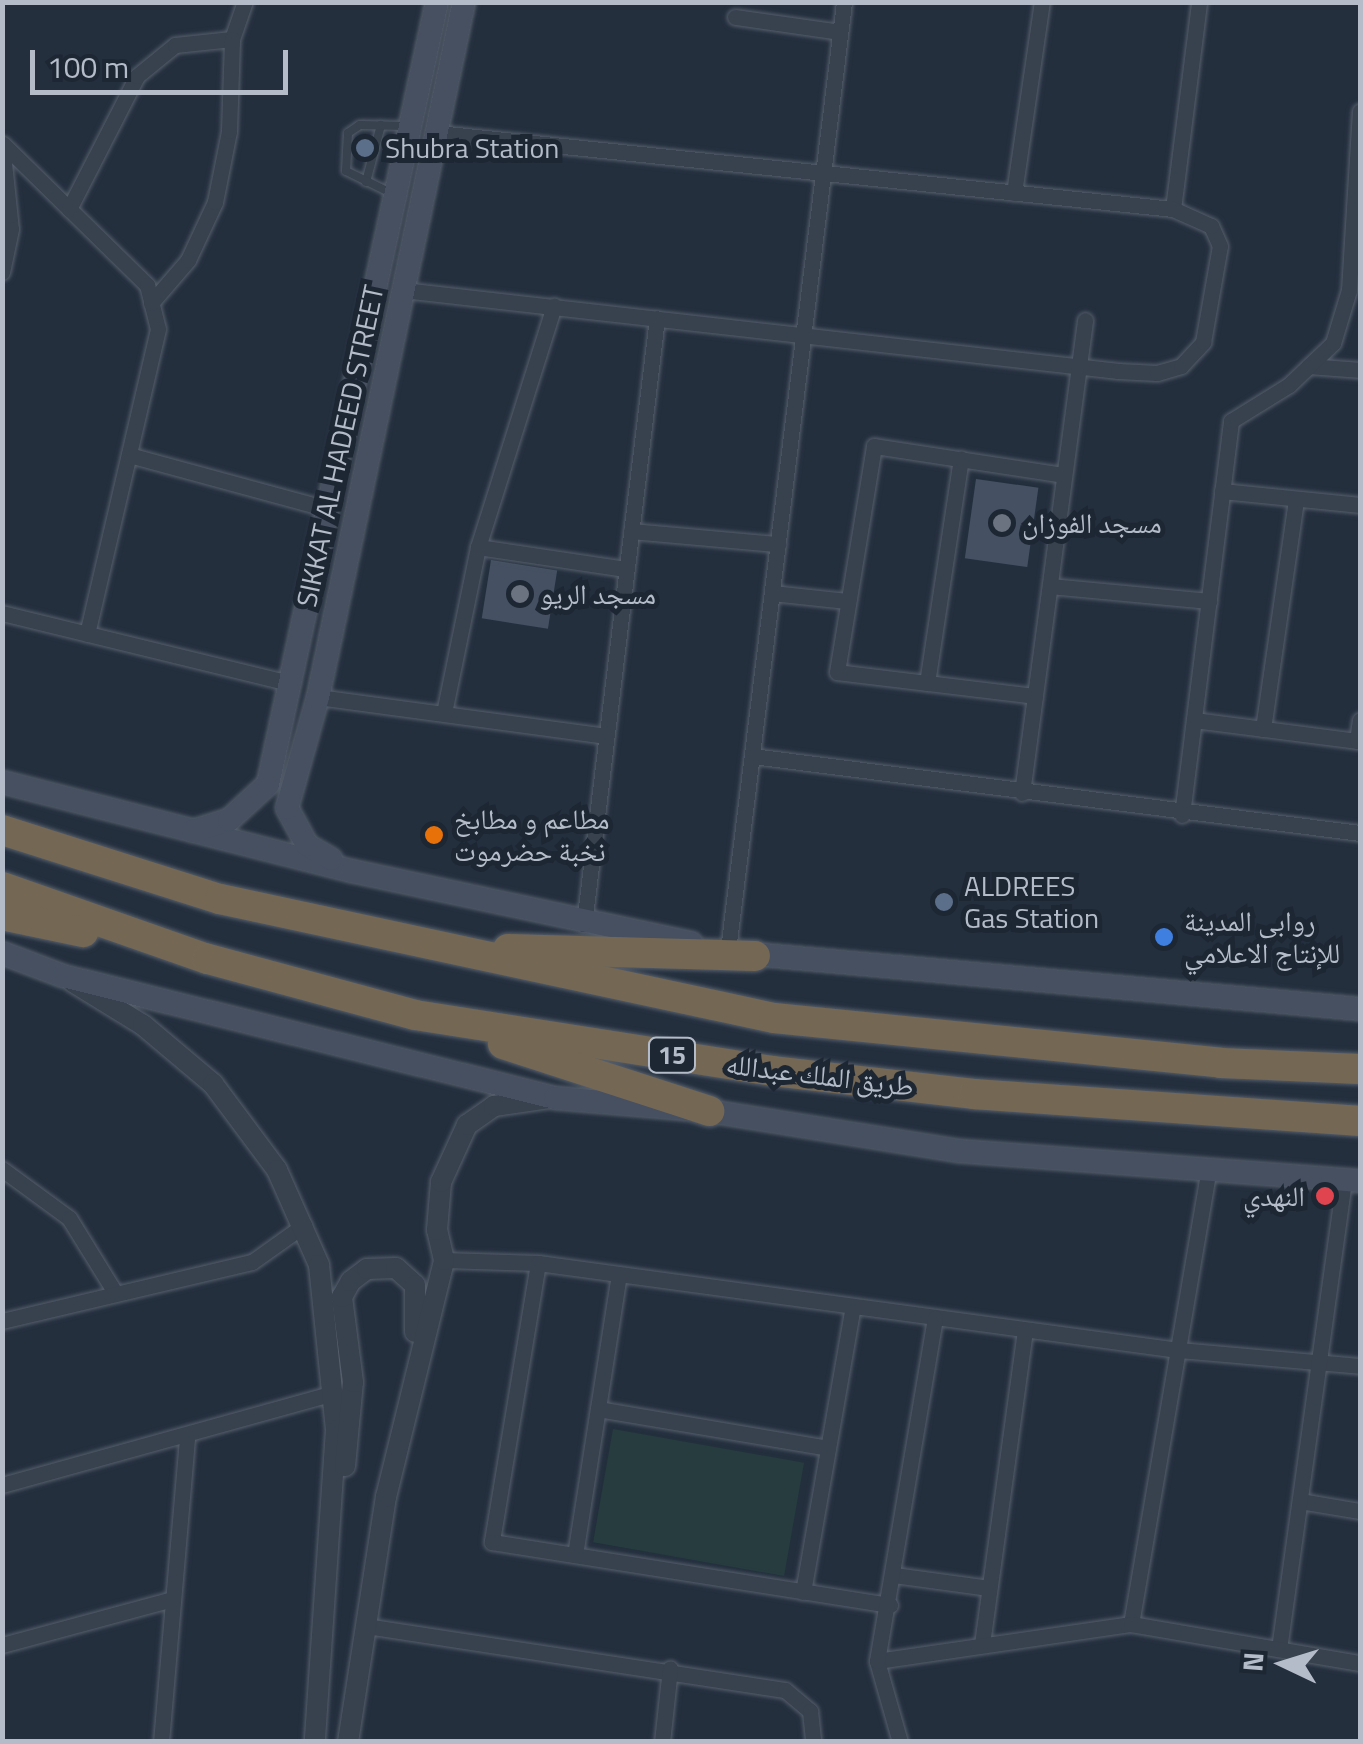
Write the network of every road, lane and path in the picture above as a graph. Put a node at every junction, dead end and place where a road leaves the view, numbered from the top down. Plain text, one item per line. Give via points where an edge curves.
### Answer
1 (244, 2) edge
2 (437, 2) edge
3 (464, 2) edge
4 (844, 2) edge
5 (1042, 2) edge
6 (1199, 2) edge
7 (734, 17) dead end
8 (840, 32) junction
9 (232, 39) junction
10 (1360, 111) edge
11 (380, 125) junction
12 (409, 126) junction
13 (437, 133) junction
14 (1359, 138) edge
15 (3, 144) edge
16 (823, 173) junction
17 (366, 182) junction
18 (1014, 193) junction
19 (396, 195) junction
20 (1355, 205) edge
21 (69, 209) junction
22 (1173, 209) junction
23 (2, 272) edge
24 (404, 290) junction
25 (152, 303) junction
26 (554, 306) junction
27 (656, 318) junction
28 (1085, 320) dead end
29 (804, 334) junction
30 (1079, 364) junction
31 (1309, 366) junction
32 (1360, 370) edge
33 (128, 455) junction
34 (961, 459) junction
35 (1064, 475) junction
36 (1222, 491) junction
37 (1296, 498) junction
38 (1360, 505) edge
39 (328, 509) junction
40 (631, 532) junction
41 (778, 544) junction
42 (478, 546) junction
43 (625, 569) junction
44 (1050, 586) junction
45 (772, 593) junction
46 (847, 601) junction
47 (1208, 601) junction
48 (2, 613) edge
49 (87, 634) junction
50 (290, 683) junction
51 (927, 683) junction
52 (1035, 696) junction
53 (318, 697) junction
54 (444, 713) junction
55 (1194, 720) junction
56 (1360, 720) edge
57 (1263, 729) junction
58 (606, 736) junction
59 (752, 756) junction
60 (2, 782) edge
61 (279, 786) junction
62 (1022, 793) junction
63 (2, 808) edge
64 (1182, 815) junction
65 (2, 830) edge
66 (194, 831) junction
67 (1360, 833) edge
68 (352, 871) junction
69 (2, 887) edge
70 (220, 899) junction
71 (2, 915) edge
72 (584, 924) junction
73 (427, 947) junction
74 (2, 953) edge
75 (742, 953) junction
76 (208, 959) junction
77 (62, 976) junction
78 (1360, 1009) edge
79 (414, 1015) junction
80 (1360, 1069) edge
81 (554, 1098) junction
82 (709, 1111) junction
83 (1360, 1121) edge
84 (2, 1169) edge
85 (1208, 1174) junction
86 (1352, 1182) edge
87 (304, 1225) junction
88 (444, 1260) junction
89 (538, 1264) junction
90 (619, 1274) junction
91 (114, 1292) junction
92 (853, 1306) junction
93 (935, 1318) junction
94 (2, 1321) edge
95 (1025, 1330) junction
96 (1178, 1350) junction
97 (1318, 1366) junction
98 (1360, 1366) edge
99 (334, 1393) junction
100 (598, 1409) junction
101 (187, 1437) junction
102 (828, 1448) junction
103 (2, 1485) edge
104 (386, 1497) junction
105 (1300, 1501) junction
106 (1360, 1510) edge
107 (576, 1555) junction
108 (330, 1561) junction
109 (894, 1575) junction
110 (990, 1588) junction
111 (803, 1592) junction
112 (169, 1600) junction
113 (890, 1606) junction
114 (1131, 1624) junction
115 (366, 1626) junction
116 (982, 1644) junction
117 (2, 1645) edge
118 (1279, 1649) junction
119 (877, 1660) junction
120 (1360, 1663) edge
121 (670, 1668) junction
122 (161, 1742) edge
123 (315, 1742) edge
124 (348, 1742) edge
125 (662, 1742) edge
126 (813, 1742) edge
127 (900, 1742) edge

1 - 9 street
2 - 12 main road, SIKKAT AL HADEED STREET
3 - 13 main road, SIKKAT AL HADEED STREET
4 - 8 street
5 - 18 street
6 - 22 street
7 - 8 street
8 - 16 street
9 - 21 street via 175,44 154,58 138,76
9 - 25 street via 229,131 216,202 188,260
10 - 14 street
11 - 12 lane
11 - 17 lane
11 - 17 lane via 348,133 342,162
12 - 19 main road, SIKKAT AL HADEED STREET
13 - 16 street
13 - 24 main road, SIKKAT AL HADEED STREET
14 - 20 street
15 - 21 street
15 - 23 street via 12,230
16 - 18 street
16 - 29 street
17 - 19 lane
18 - 22 street
19 - 39 main road, SIKKAT AL HADEED STREET
20 - 31 street via 1349,290 1333,343
21 - 25 street via 147,285
22 - 30 street via 1212,226 1220,246 1203,342 1180,366 1157,373
24 - 26 street
24 - 53 main road, SIKKAT AL HADEED STREET
25 - 33 street via 158,328
26 - 27 street
26 - 42 street
27 - 29 street
27 - 40 street
28 - 30 street
29 - 30 street
29 - 41 street
30 - 35 street
31 - 32 street
31 - 36 street via 1231,421
33 - 39 street
33 - 49 street
34 - 35 street
34 - 46 street via 874,446
34 - 51 street
35 - 44 street
36 - 37 street
36 - 47 street
37 - 38 street
37 - 57 street
39 - 50 main road, SIKKAT AL HADEED STREET
40 - 41 street
40 - 43 street
41 - 45 street
42 - 43 street
42 - 54 street
43 - 58 street
44 - 47 street
44 - 52 street
45 - 46 street
45 - 59 street
46 - 51 street via 838,672
47 - 55 street
48 - 49 street
49 - 50 street
50 - 61 main road, SIKKAT AL HADEED STREET
51 - 52 street
52 - 62 street
53 - 54 street
53 - 61 main road, SIKKAT AL HADEED STREET
54 - 58 street
55 - 57 street
55 - 64 street
56 - 57 street via 1357,741
58 - 72 street
59 - 62 street
59 - 75 street
60 - 66 main road
61 - 66 main road via 229,820
61 - 68 main road, SIKKAT AL HADEED STREET via 293,828 307,846
62 - 64 street
63 - 70 highway
64 - 67 street
65 - 70 highway, طريق الملك عبدالله / 15
66 - 68 main road
68 - 72 main road
69 - 76 highway, طريق الملك عبدالله / 15
70 - 73 highway, طريق الملك عبدالله / 15
71 - 76 highway
72 - 75 main road
73 - 75 highway
73 - 80 highway, طريق الملك عبدالله / 15 via 774,1018 1221,1063
74 - 77 main road
75 - 78 main road
76 - 79 highway, طريق الملك عبدالله / 15
77 - 81 main road
77 - 87 street via 143,1025 213,1084 277,1170
79 - 82 highway
79 - 83 highway, طريق الملك عبدالله / 15 via 955,1092
81 - 82 main road
81 - 88 street via 494,1106 467,1124 441,1182 437,1230
82 - 85 main road via 960,1151
84 - 91 street via 69,1218
85 - 86 main road
85 - 96 street
86 - 97 street
87 - 91 street via 252,1262
87 - 99 street via 319,1265
88 - 89 street
88 - 104 street
89 - 90 street
89 - 107 street via 492,1542
90 - 92 street
90 - 100 street
91 - 94 street
92 - 93 street
92 - 102 street
93 - 95 street
93 - 109 street
95 - 96 street
95 - 110 street
96 - 97 street
96 - 114 street
97 - 98 street
97 - 105 street
99 - 101 street
99 - 108 street
100 - 102 street
100 - 107 street
101 - 103 street
101 - 112 street
102 - 111 street
104 - 108 street via 418,1317 415,1284 396,1268 368,1269 342,1297 353,1382
104 - 115 street
105 - 106 street
105 - 118 street
107 - 111 street
108 - 123 street
109 - 110 street
109 - 113 street
110 - 116 street
111 - 113 street
112 - 117 street
112 - 122 street
113 - 119 street
114 - 116 street
114 - 118 street
115 - 121 street
115 - 124 street
116 - 119 street
118 - 120 street
119 - 127 street
121 - 125 street
121 - 126 street via 785,1690 810,1711

